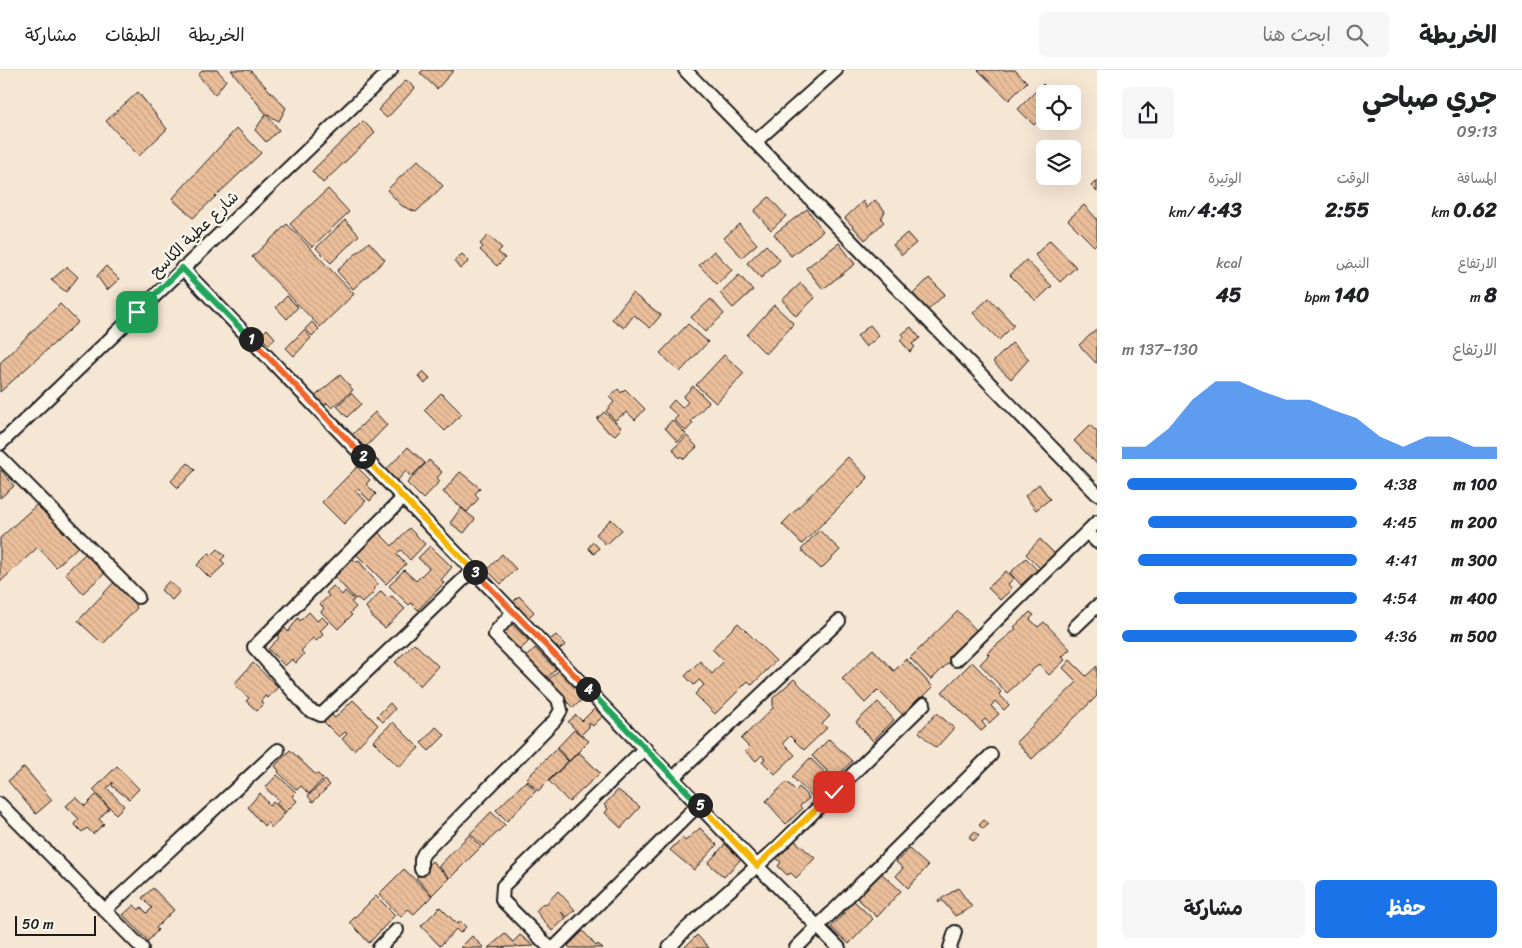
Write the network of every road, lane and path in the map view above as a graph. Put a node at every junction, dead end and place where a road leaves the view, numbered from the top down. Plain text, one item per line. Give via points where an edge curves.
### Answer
1 (391, 70) edge
2 (685, 70) edge
3 (836, 70) edge
4 (755, 142) junction
5 (182, 268) junction
6 (0, 444) edge
7 (0, 457) edge
8 (1097, 494) edge
9 (403, 498) junction
10 (1097, 522) edge
11 (1088, 533) junction
12 (1097, 542) edge
13 (473, 570) junction
14 (138, 597) dead end
15 (1097, 606) edge
16 (514, 612) junction
17 (839, 621) dead end
18 (1075, 628) dead end
19 (956, 660) dead end
20 (924, 704) dead end
21 (645, 748) junction
22 (278, 750) dead end
23 (991, 755) dead end
24 (674, 778) junction
25 (0, 804) edge
26 (699, 804) junction
27 (757, 866) junction
28 (421, 869) dead end
29 (105, 910) junction
30 (818, 926) junction
31 (397, 930) dead end
32 (955, 932) dead end
33 (142, 948) edge
34 (379, 948) edge
35 (550, 948) edge
36 (554, 948) edge
37 (669, 948) edge
38 (796, 948) edge
39 (839, 948) edge
40 (950, 948) edge

1 - 5 street, شارع عطية الكاسح
2 - 4 street
3 - 4 street
4 - 8 street
5 - 6 street, شارع عطية الكاسح
5 - 9 street
7 - 14 street
9 - 13 street
9 - 13 street via 254,647 309,710 320,715
10 - 11 street
11 - 12 street
11 - 19 street
13 - 16 street
15 - 18 street
16 - 21 street
16 - 28 street via 495,635 558,699 561,710 555,720 424,853
17 - 24 street
20 - 27 street
21 - 24 street
21 - 35 street via 503,886 502,900
22 - 29 street
23 - 30 street
24 - 26 street
25 - 29 street
26 - 27 street
26 - 36 street
27 - 30 street
27 - 37 street
29 - 33 street
30 - 38 street
30 - 39 street
31 - 34 street
32 - 40 street

